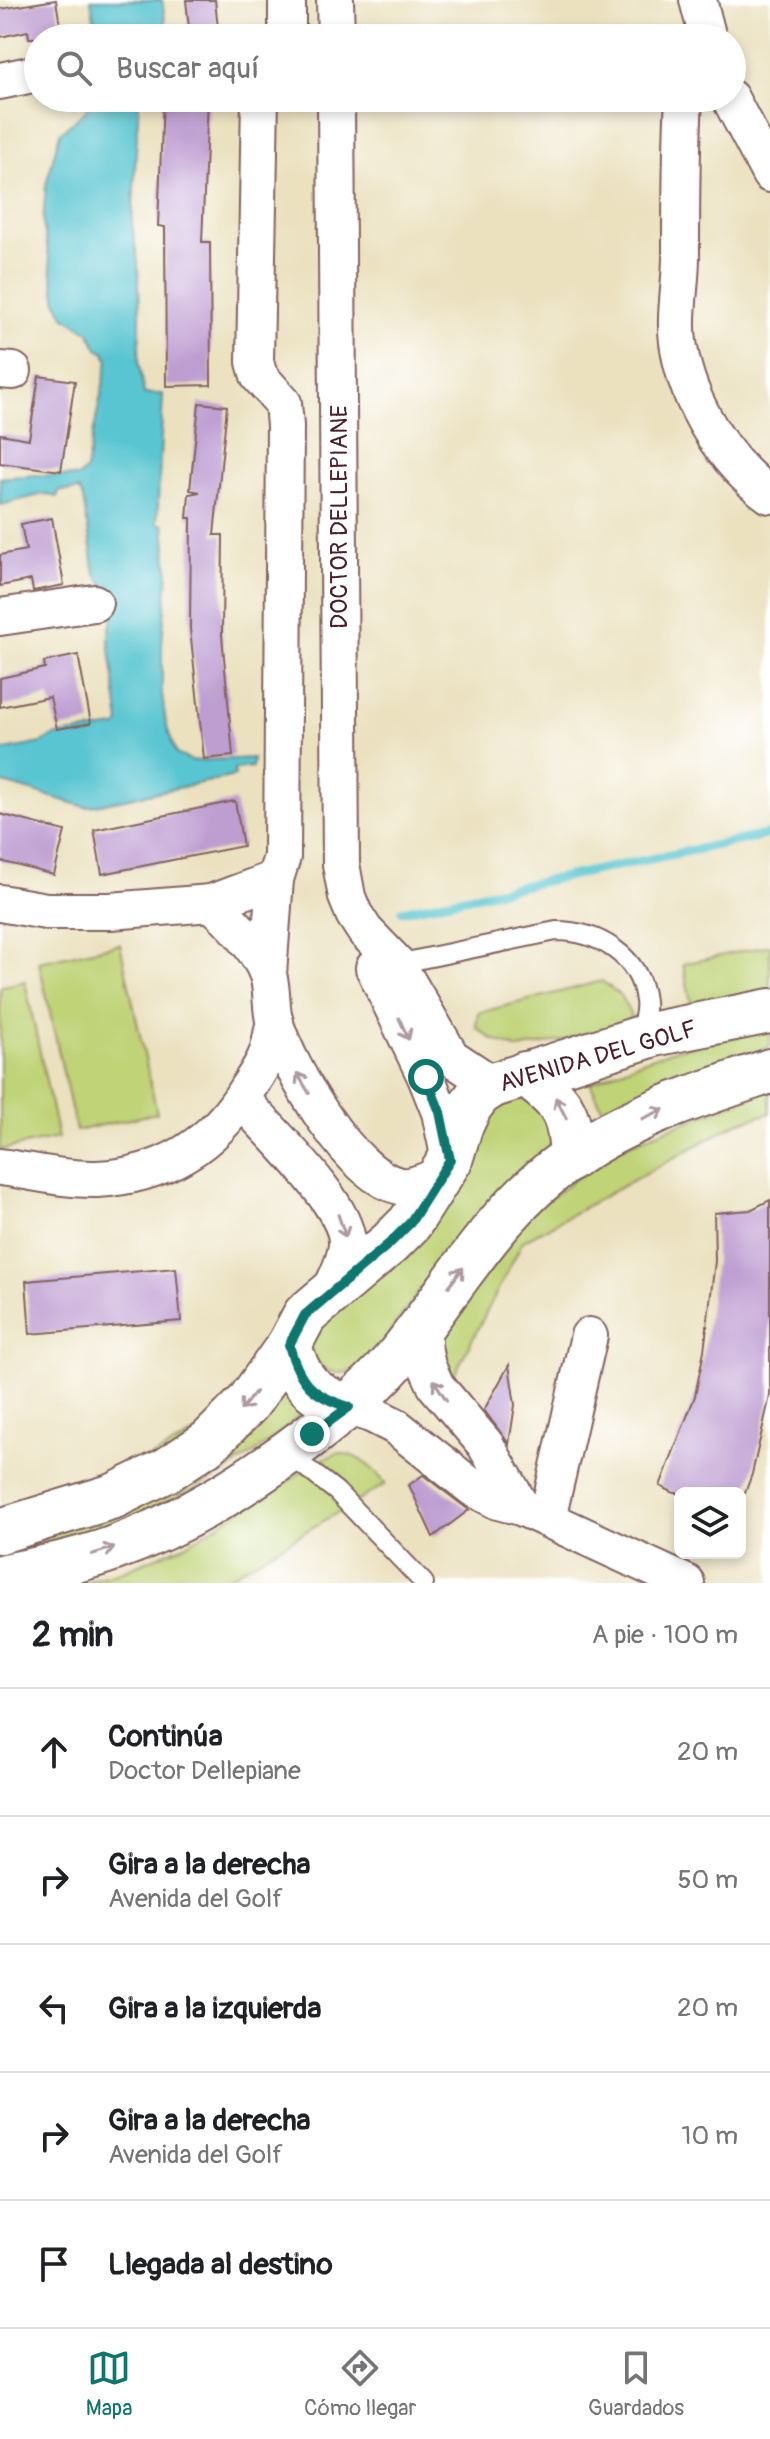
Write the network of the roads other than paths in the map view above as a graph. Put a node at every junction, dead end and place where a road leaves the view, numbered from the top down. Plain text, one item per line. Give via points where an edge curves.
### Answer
1 (287, 0) edge
2 (335, 0) edge
3 (691, 0) edge
4 (698, 0) edge
5 (287, 24) edge
6 (336, 24) edge
7 (689, 24) edge
8 (704, 24) edge
9 (260, 112) edge
10 (336, 112) edge
11 (701, 112) edge
12 (737, 112) edge
13 (683, 115) edge
14 (770, 174) edge
15 (770, 495) edge
16 (94, 603) dead end
17 (0, 617) edge
18 (275, 879) junction
19 (0, 903) edge
20 (211, 903) junction
21 (365, 931) junction
22 (397, 964) junction
23 (268, 974) junction
24 (770, 1011) edge
25 (275, 1022) junction
26 (639, 1039) junction
27 (770, 1071) edge
28 (509, 1080) junction
29 (242, 1100) junction
30 (572, 1157) junction
31 (0, 1167) edge
32 (446, 1167) junction
33 (330, 1292) junction
34 (423, 1322) junction
35 (589, 1336) dead end
36 (289, 1345) junction
37 (349, 1407) junction
38 (287, 1453) junction
39 (534, 1513) junction
40 (0, 1531) edge
41 (0, 1577) edge
42 (424, 1583) edge
43 (686, 1583) edge

1 - 5 street
2 - 6 street
3 - 7 street
4 - 8 street
9 - 18 street via 255,362 259,376 283,403 285,426 282,857
10 - 21 street, DOCTOR DELLEPIANE via 341,864 347,897
11 - 13 street via 688,121
12 - 14 street
13 - 15 street via 678,346 699,409 729,458
16 - 17 street
18 - 20 street
18 - 23 street
19 - 20 street via 46,911
20 - 23 street via 231,919
21 - 22 street, DOCTOR DELLEPIANE
21 -> 32 street, DOCTOR DELLEPIANE via 374,967 440,1112
22 - 26 lane via 577,931 603,940 626,957 637,975 646,1002
22 - 28 street, DOCTOR DELLEPIANE via 451,1057
23 - 25 street
24 - 26 street, AVENIDA DEL GOLF
25 - 29 street via 268,1053
32 -> 25 street via 402,1187 376,1175 329,1126 294,1068
26 - 28 street, AVENIDA DEL GOLF
30 -> 27 street via 663,1109
30 -> 28 street via 571,1134 554,1096
28 - 32 street, AVENIDA DEL GOLF via 479,1094 470,1106
29 - 31 street via 204,1142 157,1167 122,1177 67,1178
29 -> 33 street via 337,1211 348,1242
34 -> 30 street via 515,1204
32 - 33 street, AVENIDA DEL GOLF via 410,1223
33 - 36 street, AVENIDA DEL GOLF via 305,1315
34 - 37 street
39 -> 34 street via 436,1386 427,1366
35 - 39 street
36 - 37 street via 308,1387
36 -> 40 street, AVENIDA DEL GOLF via 248,1403 209,1442 178,1463 114,1496
37 - 38 street
37 - 39 street via 395,1426 473,1488
41 -> 38 street via 113,1549 209,1505
38 - 42 lane via 336,1491
39 - 43 street

